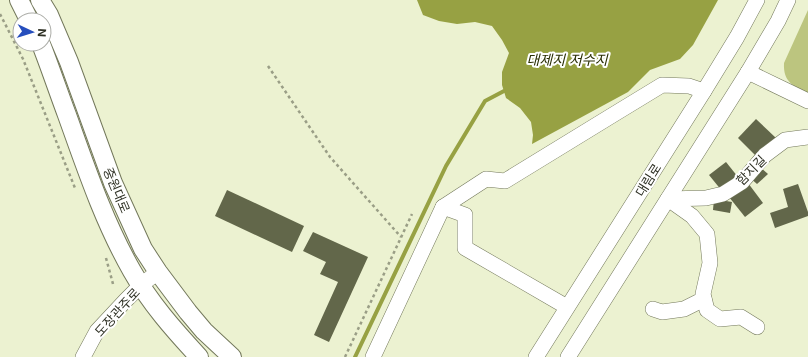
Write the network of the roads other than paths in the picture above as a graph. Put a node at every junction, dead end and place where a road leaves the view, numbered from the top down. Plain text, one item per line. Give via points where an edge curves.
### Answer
1 (18, 0) edge
2 (40, 0) edge
3 (757, 0) edge
4 (788, 0) edge
5 (25, 12) edge
6 (44, 52) edge
7 (748, 72) junction
8 (704, 91) junction
9 (808, 101) edge
10 (808, 137) edge
11 (668, 199) junction
12 (443, 206) junction
13 (158, 272) junction
14 (141, 286) junction
15 (704, 299) junction
16 (567, 307) junction
17 (653, 309) dead end
18 (757, 327) dead end
19 (83, 357) edge
20 (199, 357) edge
21 (232, 357) edge
22 (373, 357) edge
23 (536, 357) edge
24 (568, 357) edge

1 - 5 main road
2 - 13 main road, 중원대로 via 69,62 113,183 144,249
3 - 8 street, 대림로
4 - 7 street, 대림로
6 - 14 main road, 중원대로 via 102,209
7 - 9 street
7 - 11 street, 대림로
8 - 12 street via 690,86 662,85 505,181 486,180
8 - 16 street, 대림로
10 - 11 street, 함지길 via 784,140 765,155 742,182 723,194 706,198
11 - 15 street via 692,216 707,234 710,263
11 - 24 street, 대림로
12 - 16 street via 465,215 465,248
12 - 22 street
13 - 14 street, 도장관주로
13 - 21 main road, 중원대로 via 204,331
14 - 19 street, 도장관주로 via 97,331
14 - 20 main road, 중원대로 via 157,310
15 - 17 street via 684,310 662,312
15 - 18 street via 707,310 720,319 741,317
16 - 23 street, 대림로

